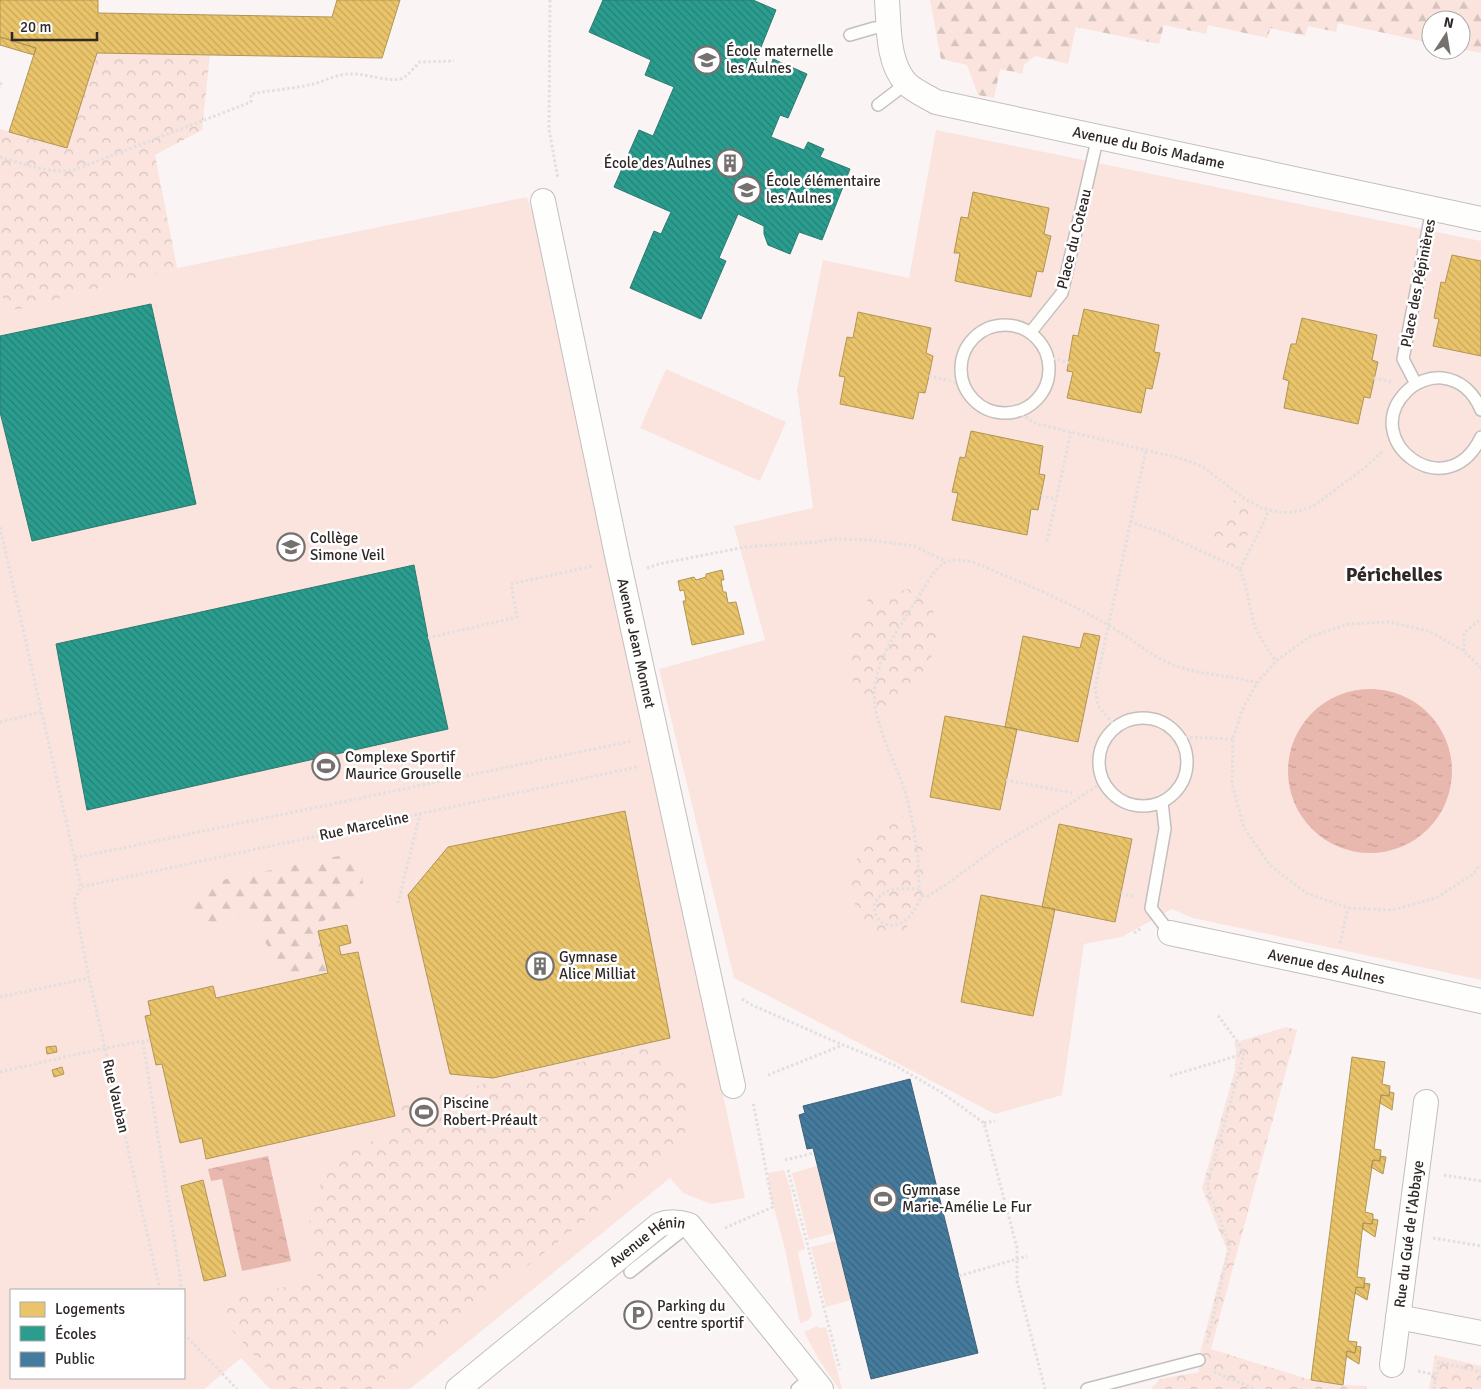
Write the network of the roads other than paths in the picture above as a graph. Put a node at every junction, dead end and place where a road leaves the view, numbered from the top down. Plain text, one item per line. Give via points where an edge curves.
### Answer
1 (887, 0) edge
2 (889, 27) junction
3 (850, 35) dead end
4 (906, 83) junction
5 (878, 104) dead end
6 (1098, 136) junction
7 (543, 201) dead end
8 (1432, 209) junction
9 (1481, 219) edge
10 (1030, 333) junction
11 (1416, 384) junction
12 (1481, 410) edge
13 (1481, 437) edge
14 (1162, 802) junction
15 (1170, 933) joint
16 (1481, 1001) edge
17 (733, 1086) dead end
18 (1426, 1102) dead end
19 (695, 1232) junction
20 (630, 1272) dead end
21 (1398, 1317) junction
22 (1481, 1333) edge
23 (1199, 1360) road end
24 (1403, 1368) road end
25 (810, 1385) edge
26 (458, 1389) edge
27 (1087, 1389) edge

1 - 2 street, Avenue du Bois Madame
2 - 3 lane
2 - 4 street, Avenue du Bois Madame via 894,62
4 - 5 lane
4 - 6 street, Avenue du Bois Madame via 936,102
6 - 8 street, Avenue du Bois Madame
6 - 10 lane, Place du Coteau via 1062,293
7 - 17 street, Avenue Jean Monnet
8 - 9 street, Avenue du Bois Madame
8 - 11 lane, Place des Pépinières via 1403,359
10 - 10 lane via 1041,343 1048,357 1050,371 1040,397 1030,406 1004,414 979,406 963,384 960,371 968,344 978,334 1004,325
11 - 12 lane via 1435,378 1454,381 1475,397
11 - 13 lane via 1402,395 1393,417 1396,440 1406,455 1421,465 1445,468 1468,457
14 - 14 lane via 1175,794 1184,781 1186,751 1170,727 1157,720 1128,720 1106,738 1100,752 1103,782 1122,802 1135,806
14 - 15 lane via 1165,829 1151,908
15 - 16 street, Avenue des Aulnes
18 - 21 street, Rue du Gué de l'Abbaye
19 - 20 lane
19 - 25 street, Avenue Hénin
19 - 26 street, Avenue Hénin via 676,1222 659,1225
21 - 22 street
21 - 24 street, Rue du Gué de l'Abbaye
23 - 27 lane

